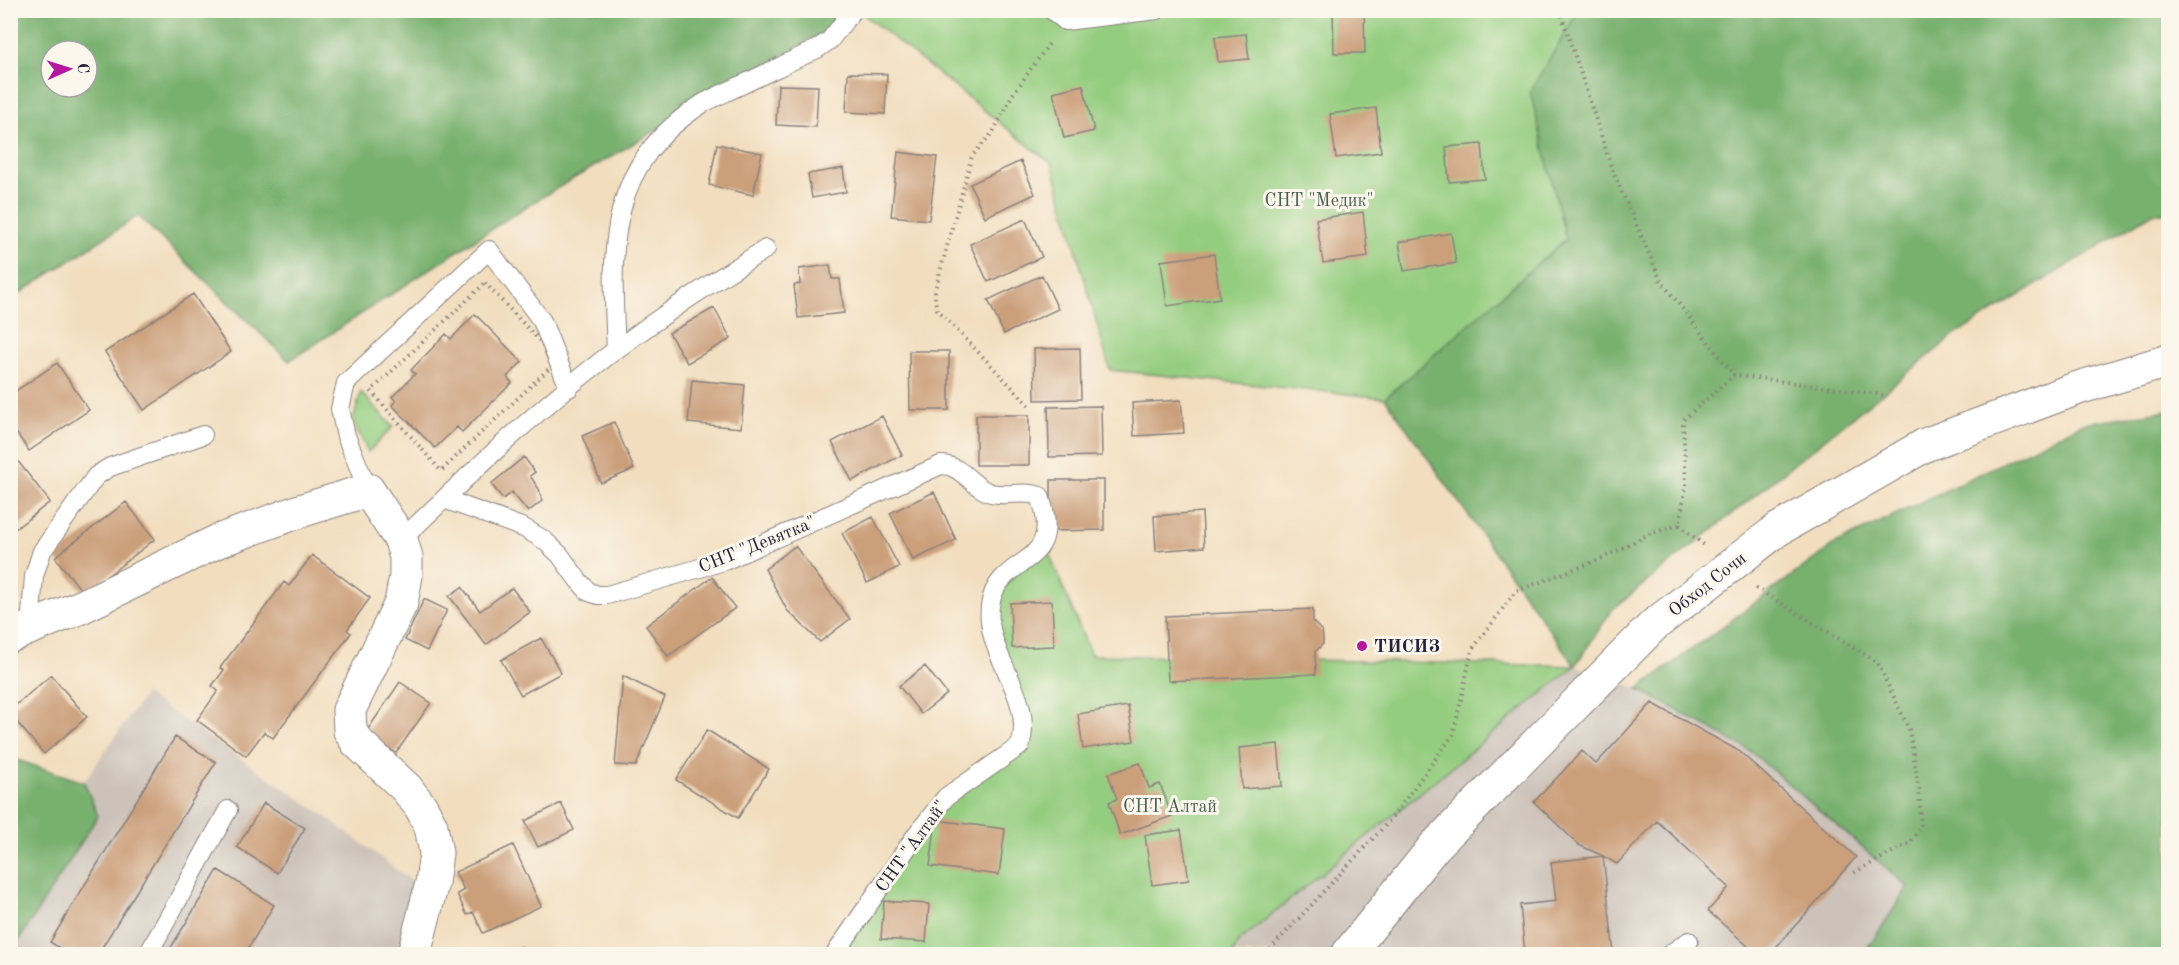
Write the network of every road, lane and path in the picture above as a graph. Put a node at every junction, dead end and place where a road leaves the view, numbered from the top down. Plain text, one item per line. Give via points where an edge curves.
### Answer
1 (853, 10) edge
2 (1157, 10) edge
3 (1560, 10) edge
4 (1059, 16) edge
5 (766, 249) dead end
6 (616, 350) junction
7 (558, 360) junction
8 (2169, 361) edge
9 (1734, 375) junction
10 (569, 388) junction
11 (1884, 395) dead end
12 (1029, 405) dead end
13 (203, 435) dead end
14 (368, 490) junction
15 (444, 499) junction
16 (1679, 525) junction
17 (401, 540) junction
18 (1044, 541) joint
19 (1705, 546) dead end
20 (1748, 582) dead end
21 (20, 631) edge
22 (228, 810) dead end
23 (1851, 874) dead end
24 (1689, 941) dead end
25 (148, 954) edge
26 (414, 954) edge
27 (835, 954) edge
28 (1266, 954) edge
29 (1348, 954) edge
30 (1670, 954) edge

1 - 6 lane via 830,40 817,49 703,104 647,152 630,180 616,236
2 - 4 lane
3 - 9 path via 1613,172 1660,281
4 - 12 path via 993,132 972,156 935,290 938,309
5 - 6 lane
6 - 10 lane
7 - 7 path via 441,471 371,391 485,283
7 - 10 lane
7 - 14 lane via 542,321 489,250 346,383 340,409 346,436
8 - 29 main road, Обход Сочи, bridge via 2078,388 1924,445 1777,530 1654,626 1434,847
9 - 11 path
9 - 16 path via 1683,420 1686,485
10 - 15 lane
13 - 21 lane via 110,467 96,476 42,551
14 - 17 main road
14 - 21 main road via 218,541 81,607
15 - 17 lane
15 - 18 lane, СНТ "Девятка" via 524,528 544,540 589,592 598,595 724,561 941,465 957,468 991,493 1040,496 1047,530
16 - 19 path
16 - 28 path via 1516,591 1472,650 1453,735 1391,819
17 - 26 main road via 406,557 401,603 349,710 350,731 357,742 406,788 431,826 435,863
18 - 27 lane, СНТ "Алтай" via 1001,580 990,604 989,624 995,645 1018,699 1024,736 1020,746 946,797
20 - 23 path via 1877,662 1909,729 1921,827 1910,843
22 - 25 lane
24 - 30 lane

